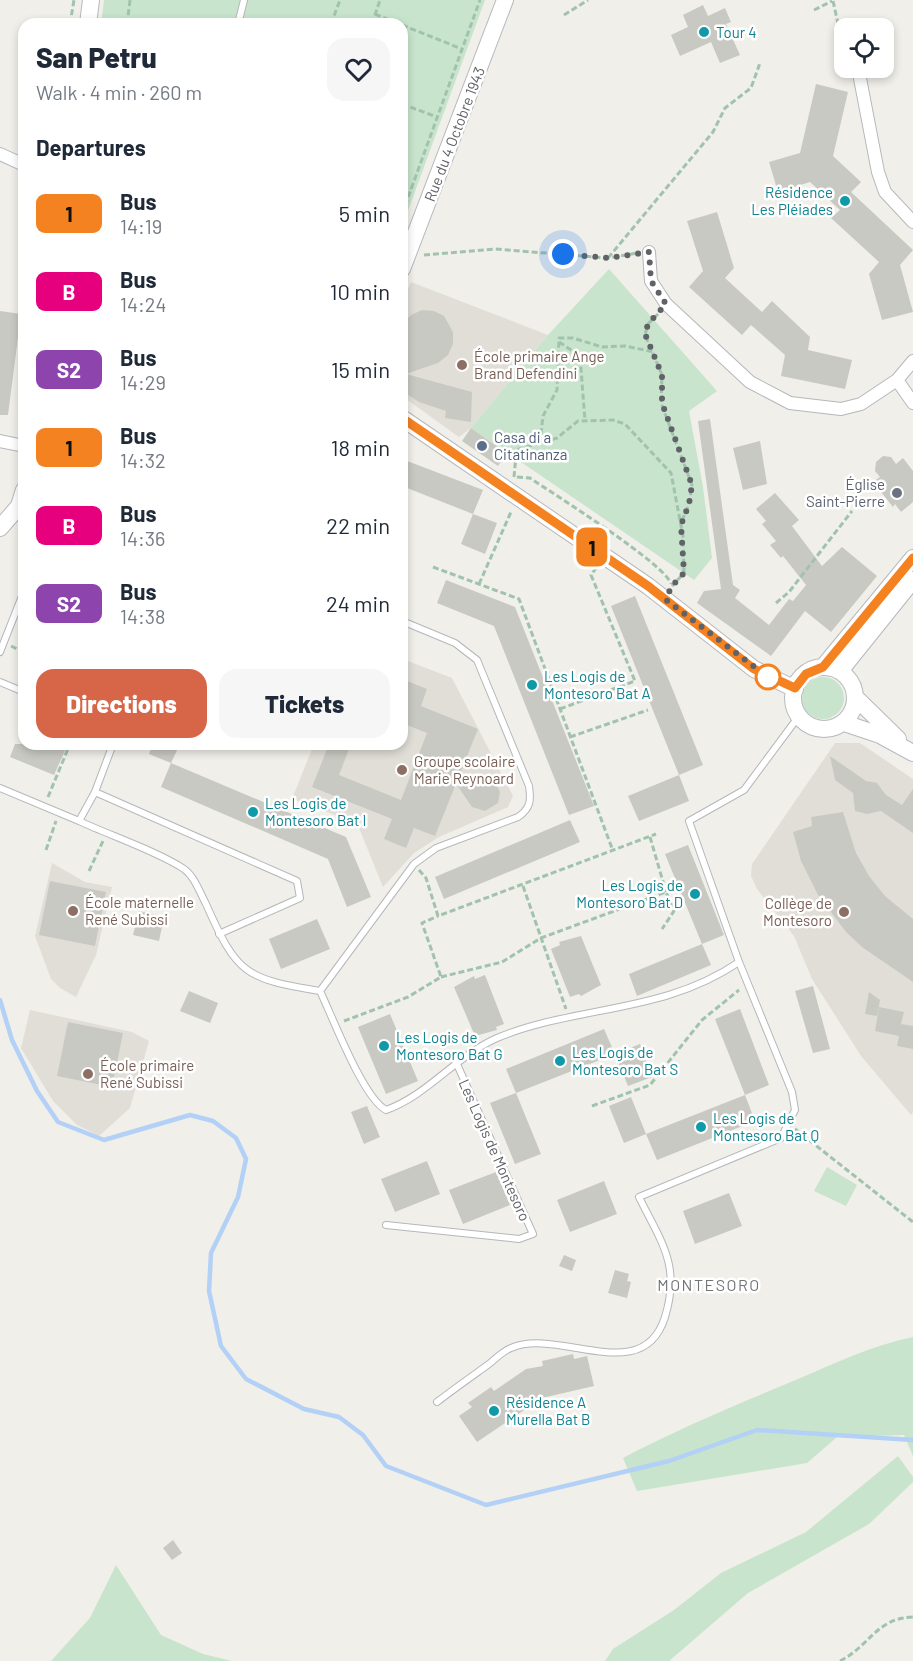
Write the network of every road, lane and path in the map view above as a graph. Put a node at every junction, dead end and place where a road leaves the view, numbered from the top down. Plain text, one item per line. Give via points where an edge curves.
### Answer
1 (74, 0) edge
2 (91, 0) edge
3 (130, 0) edge
4 (244, 0) edge
5 (340, 0) edge
6 (380, 0) edge
7 (480, 0) edge
8 (505, 0) edge
9 (588, 0) edge
10 (833, 0) edge
11 (814, 10) dead end
12 (375, 14) junction
13 (564, 15) dead end
14 (71, 18) edge
15 (89, 18) edge
16 (128, 18) edge
17 (240, 18) edge
18 (333, 18) edge
19 (374, 18) edge
20 (384, 18) edge
21 (837, 18) edge
22 (408, 28) edge
23 (462, 49) junction
24 (760, 63) dead end
25 (860, 78) edge
26 (408, 106) edge
27 (437, 117) junction
28 (0, 154) edge
29 (18, 162) edge
30 (408, 187) edge
31 (411, 188) junction
32 (408, 197) edge
33 (913, 222) edge
34 (649, 252) joint
35 (408, 253) edge
36 (608, 258) junction
37 (408, 262) edge
38 (666, 304) junction
39 (559, 342) junction
40 (654, 352) junction
41 (913, 361) edge
42 (897, 380) junction
43 (913, 403) edge
44 (585, 421) junction
45 (408, 422) edge
46 (0, 441) edge
47 (540, 444) junction
48 (18, 445) edge
49 (488, 477) junction
50 (514, 477) junction
51 (519, 495) junction
52 (18, 507) edge
53 (852, 511) dead end
54 (681, 525) junction
55 (0, 528) edge
56 (605, 556) junction
57 (913, 558) edge
58 (432, 567) dead end
59 (913, 580) edge
60 (479, 584) junction
61 (669, 593) junction
62 (776, 603) dead end
63 (18, 607) edge
64 (408, 623) edge
65 (4, 643) junction
66 (18, 650) edge
67 (0, 652) edge
68 (823, 667) junction
69 (840, 671) junction
70 (0, 682) edge
71 (795, 688) junction
72 (18, 690) edge
73 (855, 697) junction
74 (560, 709) junction
75 (648, 710) dead end
76 (799, 716) junction
77 (844, 723) junction
78 (570, 737) junction
79 (68, 750) edge
80 (111, 750) edge
81 (911, 752) edge
82 (0, 788) edge
83 (95, 792) junction
84 (44, 807) junction
85 (59, 814) junction
86 (80, 821) junction
87 (106, 833) junction
88 (657, 834) dead end
89 (650, 837) junction
90 (46, 850) dead end
91 (613, 851) junction
92 (414, 864) junction
93 (89, 871) dead end
94 (523, 886) junction
95 (666, 892) junction
96 (438, 916) junction
97 (662, 929) dead end
98 (219, 934) junction
99 (541, 938) junction
100 (739, 962) junction
101 (441, 977) junction
102 (747, 983) junction
103 (320, 991) junction
104 (568, 1017) junction
105 (336, 1025) junction
106 (456, 1062) junction
107 (592, 1106) dead end
108 (788, 1124) junction
109 (913, 1222) edge
110 (386, 1225) dead end
111 (437, 1402) dead end
112 (913, 1617) edge
113 (840, 1661) edge

1 - 14 path
2 - 15 main road
3 - 16 path
4 - 17 lane
5 - 18 path
6 - 12 path
7 - 23 path
8 - 35 main road, Rue du 4 Octobre 1943
9 - 13 path
10 - 11 path
10 - 21 path
12 - 19 path
12 - 20 path
22 - 23 path
23 - 27 path
24 - 36 path via 751,88 725,108 713,132
25 - 33 street via 885,192
26 - 27 path
27 - 31 path
28 - 29 street
30 - 31 path
31 - 32 path
34 - 36 path
34 - 38 street via 651,281
36 - 37 path via 495,249
38 - 40 path via 648,324 645,334
38 - 42 street via 750,382 790,403 841,409 861,404
39 - 40 path via 559,338 573,338 602,347 625,345
39 - 44 path via 580,356
39 - 47 path via 557,390 543,416
40 - 54 path via 662,375 662,403 692,485
41 - 42 street
42 - 43 street
44 - 47 path via 578,421 557,438
44 - 54 path via 613,420 625,424 671,472
45 - 49 main road
46 - 48 street
47 - 50 path via 519,449
49 - 50 path
49 - 51 main road
50 - 61 path via 530,478 648,559 670,578
51 - 56 main road
51 - 60 path
52 - 55 main road
53 - 62 path via 789,592
54 - 61 path via 684,573
56 - 61 main road
56 - 74 path via 591,574 635,681
57 - 68 main road
58 - 60 path
59 - 69 main road
60 - 74 path via 519,599
61 - 71 main road via 754,669
63 - 65 lane
64 - 92 lane via 455,643 477,660 529,786 531,800 527,811 518,817 436,848
65 - 66 path
65 - 67 lane
68 - 69 main road
68 - 71 main road via 806,674
69 - 73 main road via 848,678
70 - 72 lane
71 - 76 main road
73 - 77 main road via 853,711
73 - 81 main road
74 - 78 path
75 - 78 path
76 - 77 main road via 815,728
76 - 100 lane via 744,790 689,821
77 - 81 main road via 880,735
78 - 91 path
79 - 84 path
80 - 83 lane
82 - 84 lane
83 - 86 lane
83 - 98 lane via 297,881 300,898
84 - 85 lane
85 - 86 lane
85 - 90 path
86 - 87 lane
87 - 93 path
87 - 98 lane via 185,870 198,886
88 - 89 path
89 - 91 path
89 - 95 path
91 - 94 path
92 - 96 path via 426,878
92 - 103 lane
94 - 96 path
94 - 99 path
95 - 97 path via 674,911
95 - 99 path
96 - 101 path via 422,923
98 - 103 lane via 236,963 260,978
99 - 101 path via 502,962
99 - 104 path
100 - 102 lane
100 - 104 lane, Les Logis de Montesoro via 665,997 622,1009
101 - 105 path via 408,997
102 - 107 path via 702,1020 650,1085
102 - 108 lane via 792,1092 795,1110
103 - 105 lane, Les Logis de Montesoro
104 - 106 lane, Les Logis de Montesoro via 496,1039
105 - 106 lane, Les Logis de Montesoro via 364,1085 376,1105 387,1110 402,1104
106 - 110 lane, Les Logis de Montesoro via 532,1234 519,1239
108 - 109 path
108 - 111 lane via 781,1138 639,1197 672,1266 672,1294 662,1328 644,1347 627,1353 538,1343 511,1348
112 - 113 path via 886,1623

